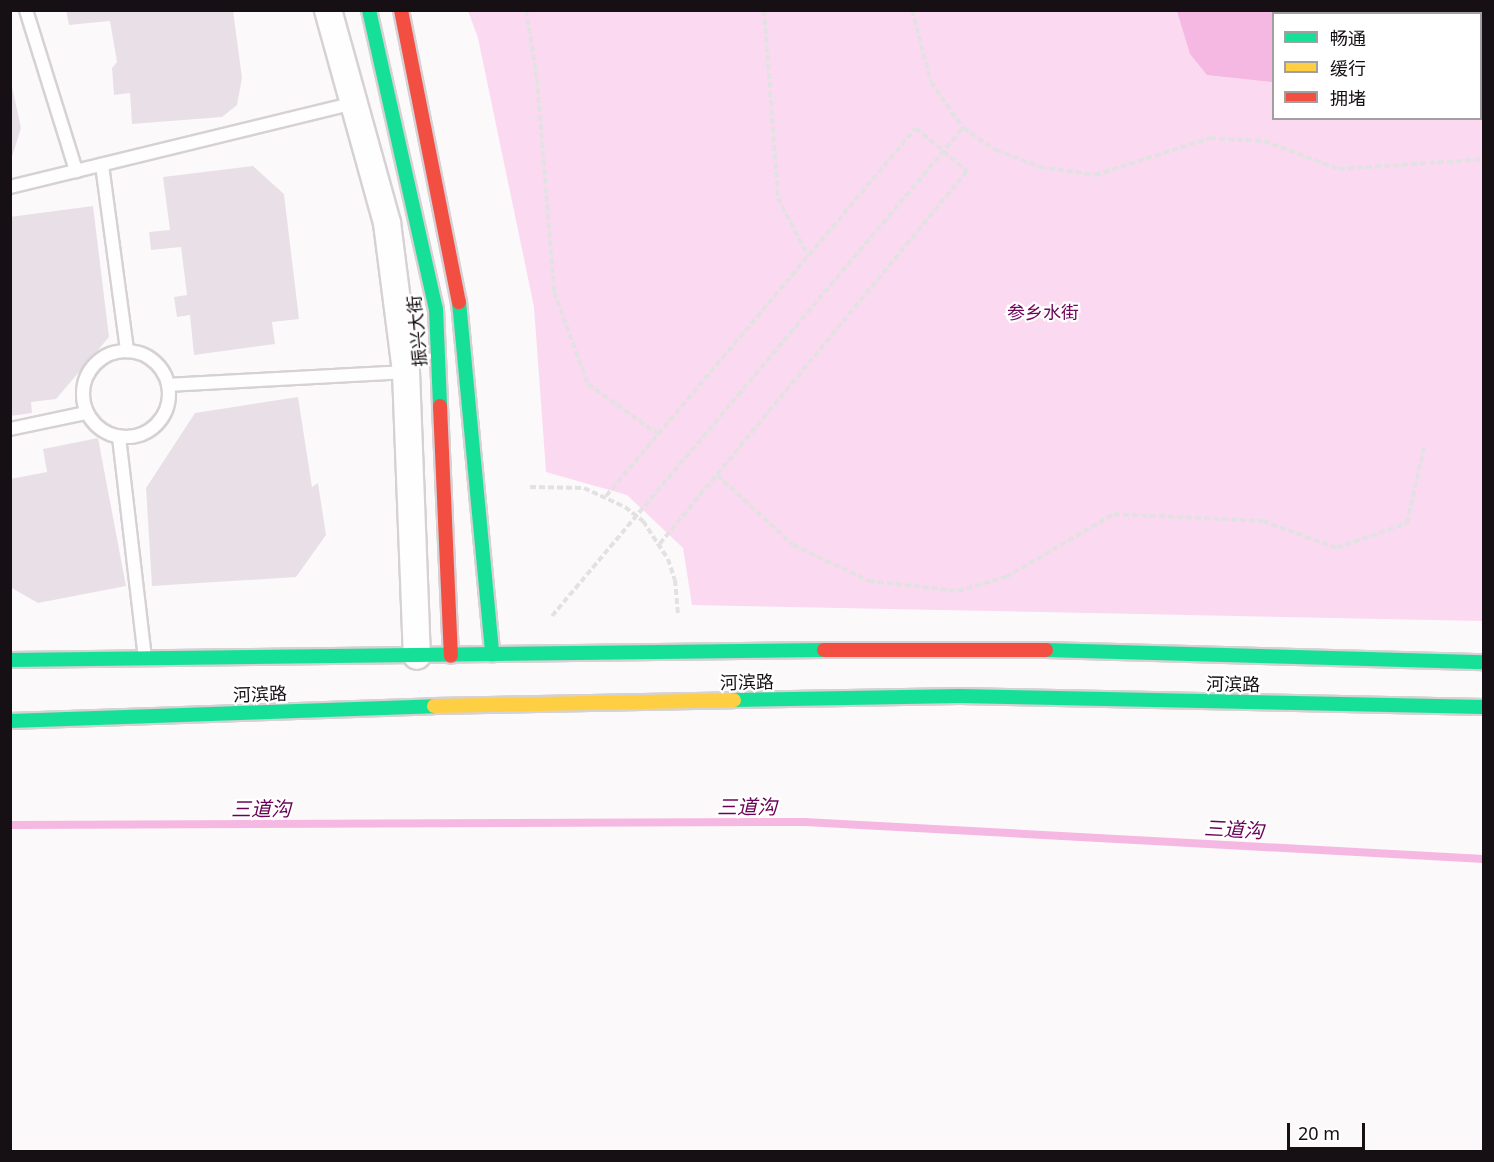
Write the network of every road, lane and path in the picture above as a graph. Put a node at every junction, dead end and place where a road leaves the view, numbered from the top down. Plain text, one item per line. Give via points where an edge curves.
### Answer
1 (26, 10) edge
2 (328, 10) edge
3 (369, 10) edge
4 (401, 10) edge
5 (526, 10) edge
6 (764, 10) edge
7 (912, 10) edge
8 (355, 103) junction
9 (963, 128) junction
10 (943, 151) junction
11 (1484, 159) edge
12 (102, 165) junction
13 (76, 171) junction
14 (10, 187) edge
15 (808, 256) junction
16 (127, 351) junction
17 (406, 372) junction
18 (168, 385) junction
19 (86, 412) junction
20 (10, 429) edge
21 (658, 434) junction
22 (119, 437) junction
23 (1424, 447) dead end
24 (717, 475) junction
25 (530, 488) dead end
26 (606, 496) junction
27 (636, 516) junction
28 (660, 544) junction
29 (678, 613) dead end
30 (552, 616) dead end
31 (492, 654) junction
32 (417, 656) junction
33 (451, 656) junction
34 (145, 659) junction
35 (10, 660) edge
36 (1484, 662) edge
37 (1484, 707) edge
38 (10, 721) edge

1 - 13 lane
2 - 8 street
3 - 33 street, 振兴大街 via 436,309
4 - 31 street via 461,312
5 - 21 path via 537,79 554,292 588,384
6 - 15 path via 778,198
7 - 9 path via 931,82
8 - 12 lane
8 - 17 street via 387,223
9 - 10 path
9 - 11 path via 996,150 1040,167 1095,175 1210,138 1264,141 1339,169
10 - 15 path via 916,128
10 - 24 path via 967,171
10 - 27 path
12 - 13 lane
12 - 16 lane
13 - 14 lane
15 - 21 path
16 - 18 lane via 156,363
16 - 19 lane via 105,357 89,372 83,385
17 - 18 lane
17 - 32 street
18 - 22 lane via 168,406 160,420 135,437
19 - 20 lane
19 - 22 lane via 94,424
21 - 26 path
22 - 34 lane
23 - 24 path via 1407,523 1337,548 1263,521 1114,514 1006,577 958,591 869,581 793,545
24 - 28 path
25 - 26 path via 562,485
26 - 27 path
27 - 28 path
27 - 30 path
28 - 29 path via 675,580
31 - 33 street, 河滨路
31 - 36 street, 河滨路 via 961,648
32 - 33 street, 河滨路
32 - 34 street, 河滨路
34 - 35 street, 河滨路
37 - 38 street, 河滨路 via 960,696 469,705

